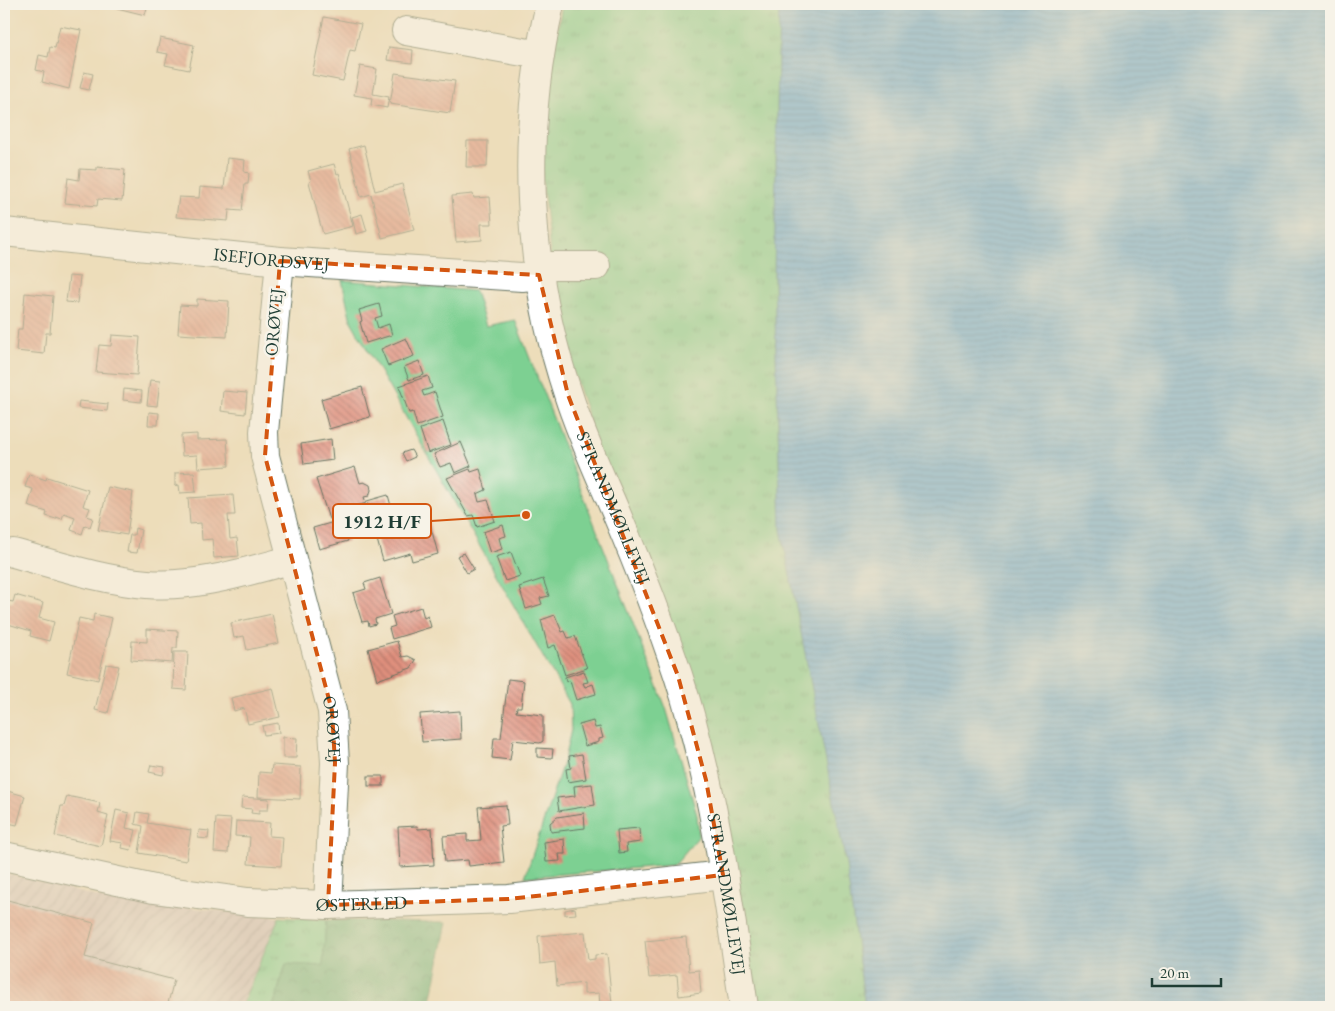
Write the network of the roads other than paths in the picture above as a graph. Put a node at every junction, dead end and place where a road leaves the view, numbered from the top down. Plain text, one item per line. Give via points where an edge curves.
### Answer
1 (550, 4) edge
2 (406, 31) dead end
3 (540, 55) junction
4 (4, 232) edge
5 (280, 261) junction
6 (596, 266) dead end
7 (538, 271) junction
8 (13, 553) dead end
9 (290, 560) junction
10 (4, 856) edge
11 (723, 875) junction
12 (328, 904) junction
13 (744, 1007) edge

1 - 3 street, STRANDMØLLEVEJ
2 - 3 street
3 - 7 street, STRANDMØLLEVEJ via 532,124 530,198
4 - 5 street, ISEFJORDSVEJ
5 - 7 street, ISEFJORDSVEJ via 522,277
5 - 9 street, ORØVEJ via 264,456
6 - 7 street, ISEFJORDSVEJ
7 - 11 street, STRANDMØLLEVEJ via 554,349 568,395 655,610 678,676 706,780
8 - 9 street via 108,578 149,584 208,579
9 - 12 street, ORØVEJ via 332,711 335,763
10 - 12 street, ØSTERLED via 154,889 248,902
11 - 12 street, ØSTERLED via 509,899
11 - 13 street, STRANDMØLLEVEJ

